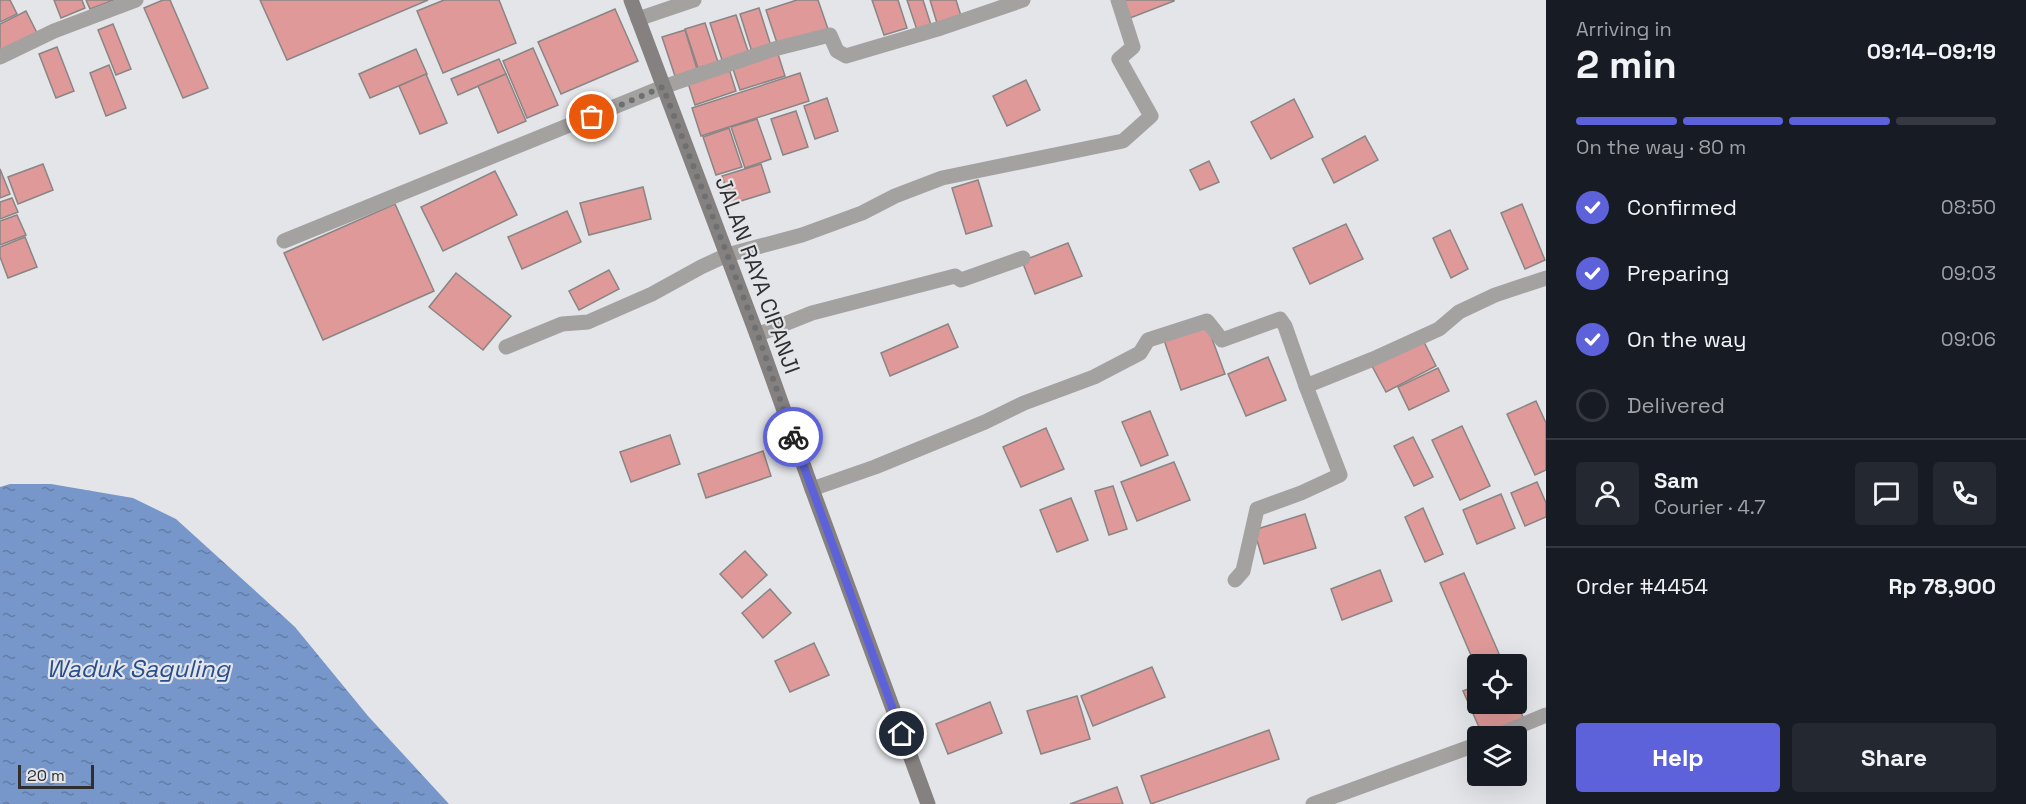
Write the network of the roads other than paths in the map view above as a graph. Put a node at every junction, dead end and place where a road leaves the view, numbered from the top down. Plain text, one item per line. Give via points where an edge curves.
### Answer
1 (136, 0) edge
2 (631, 0) edge
3 (694, 0) edge
4 (1023, 0) edge
5 (1118, 0) edge
6 (638, 19) junction
7 (0, 57) edge
8 (663, 87) junction
9 (284, 241) dead end
10 (727, 255) junction
11 (1023, 258) dead end
12 (1546, 278) edge
13 (758, 335) junction
14 (506, 347) dead end
15 (1306, 386) junction
16 (812, 489) junction
17 (1235, 580) dead end
18 (1546, 715) edge
19 (1520, 726) edge
20 (1467, 748) edge
21 (927, 804) edge
22 (1313, 804) edge

1 - 7 street via 54,30
2 - 6 main road, JALAN RAYA CIPANJI
3 - 6 street
4 - 8 street via 846,56 837,51 830,35 774,49
5 - 10 street via 1133,47 1119,59 1151,116 1124,141 942,178 822,228
6 - 8 main road, JALAN RAYA CIPANJI
8 - 9 street
8 - 10 main road, JALAN RAYA CIPANJI
10 - 13 main road, JALAN RAYA CIPANJI
10 - 14 street via 588,322 562,324
11 - 13 street via 961,280 955,276 943,278 812,313
12 - 15 street via 1496,295 1459,312 1439,329
13 - 16 main road, JALAN RAYA CIPANJI
15 - 16 street via 1280,319 1222,340 1208,321 1148,340 1140,353 1094,377
15 - 17 street via 1340,475 1257,509 1243,571
16 - 21 main road, JALAN RAYA CIPANJI
18 - 19 street
20 - 22 street

